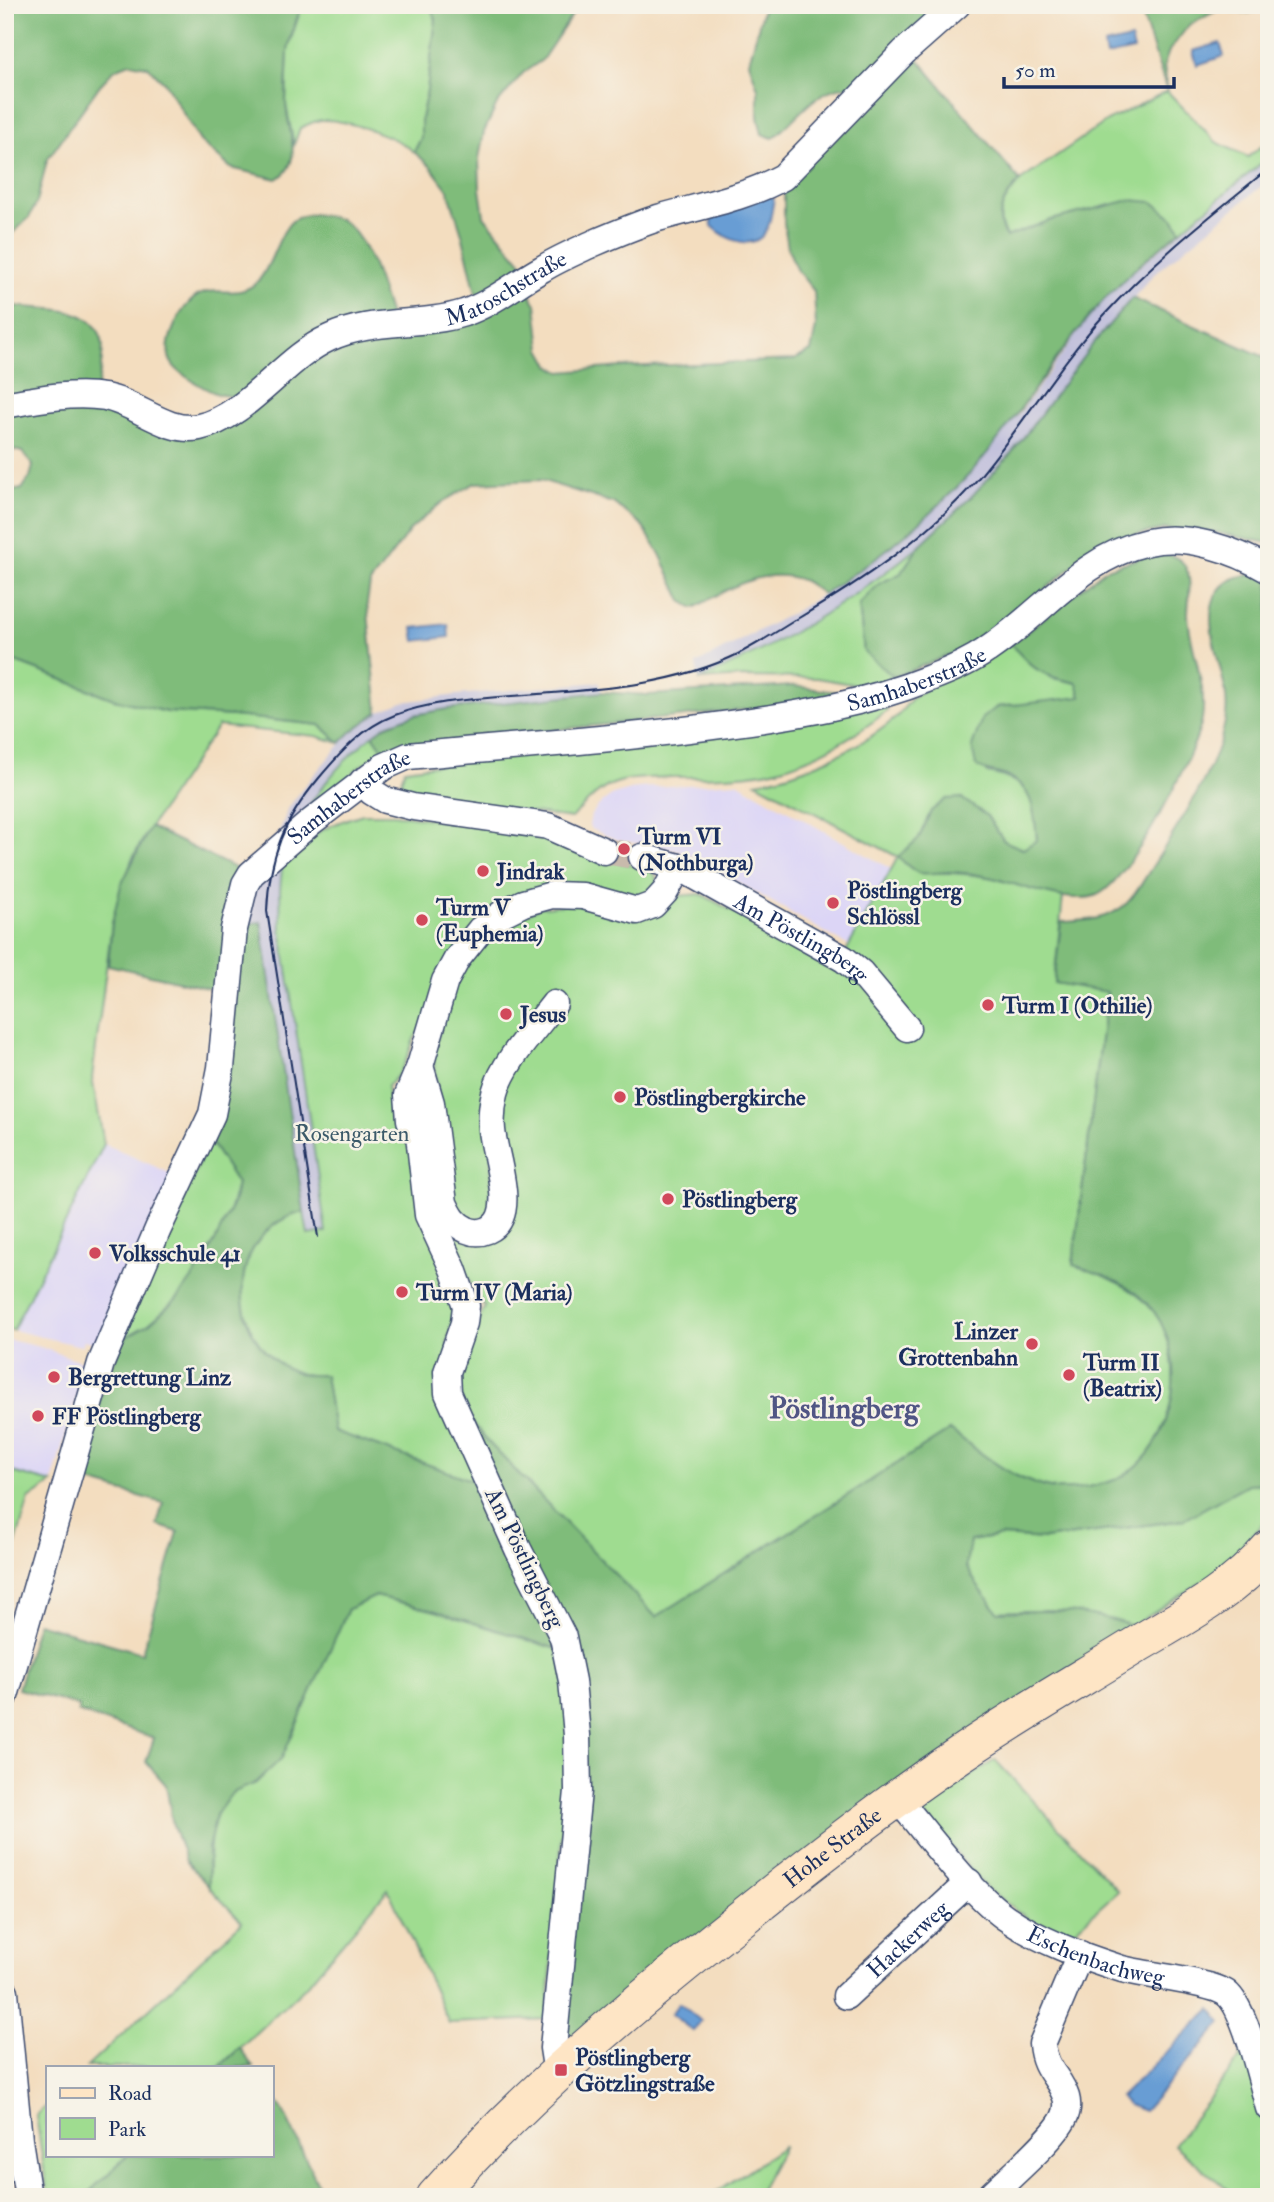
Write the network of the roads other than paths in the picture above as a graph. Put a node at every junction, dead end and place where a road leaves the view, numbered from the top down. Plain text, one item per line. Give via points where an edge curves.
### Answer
1 (957, 5) edge
2 (5, 405) edge
3 (1269, 570) edge
4 (363, 781) junction
5 (604, 851) tunnel mouth
6 (642, 857) tunnel mouth
7 (679, 867) junction
8 (554, 1004) dead end
9 (907, 1028) dead end
10 (420, 1066) junction
11 (1269, 1549) edge
12 (5, 1696) edge
13 (897, 1798) junction
14 (968, 1882) junction
15 (1080, 1954) junction
16 (5, 1992) edge
17 (846, 1996) dead end
18 (561, 2070) junction
19 (1269, 2108) edge
20 (28, 2197) edge
21 (435, 2197) edge
22 (989, 2197) edge

1 - 2 street, Matoschstraße via 904,52 783,177 765,187 593,243 542,268 494,301 466,312 440,320 362,327 330,337 217,421 182,427 103,397 64,396
3 - 4 street, Samhaberstraße via 1215,547 1150,541 1123,549 1069,582 987,650 894,691 813,712 697,729 408,756
4 - 5 street via 385,800 548,826
4 - 12 street, Samhaberstraße via 294,835 245,884 235,920 221,1068 212,1114 101,1363
6 - 7 street, Am Pöstlingberg
7 - 9 street, Am Pöstlingberg via 844,959
7 - 10 street, Am Pöstlingberg via 653,905 637,911 583,896 552,895 523,902 480,930 445,981
8 - 10 street via 505,1069 495,1093 492,1130 503,1212 497,1225 485,1232 458,1226 444,1203 431,1102
10 - 18 street, Am Pöstlingberg via 408,1095 410,1120 419,1135 428,1215 466,1306 447,1372 449,1393 563,1637 572,1681 579,1779 553,2048
11 - 13 main road, Hohe Straße via 1207,1604 1013,1721
13 - 14 street, Eschenbachweg
13 - 18 main road, Hohe Straße via 682,1966
14 - 15 street, Eschenbachweg via 1004,1916
14 - 17 street, Hackerweg
15 - 19 street, Eschenbachweg via 1227,1993 1240,2013
15 - 22 street via 1042,2044 1043,2057 1065,2093 1064,2118
16 - 20 street
18 - 21 main road, Hohe Straße

